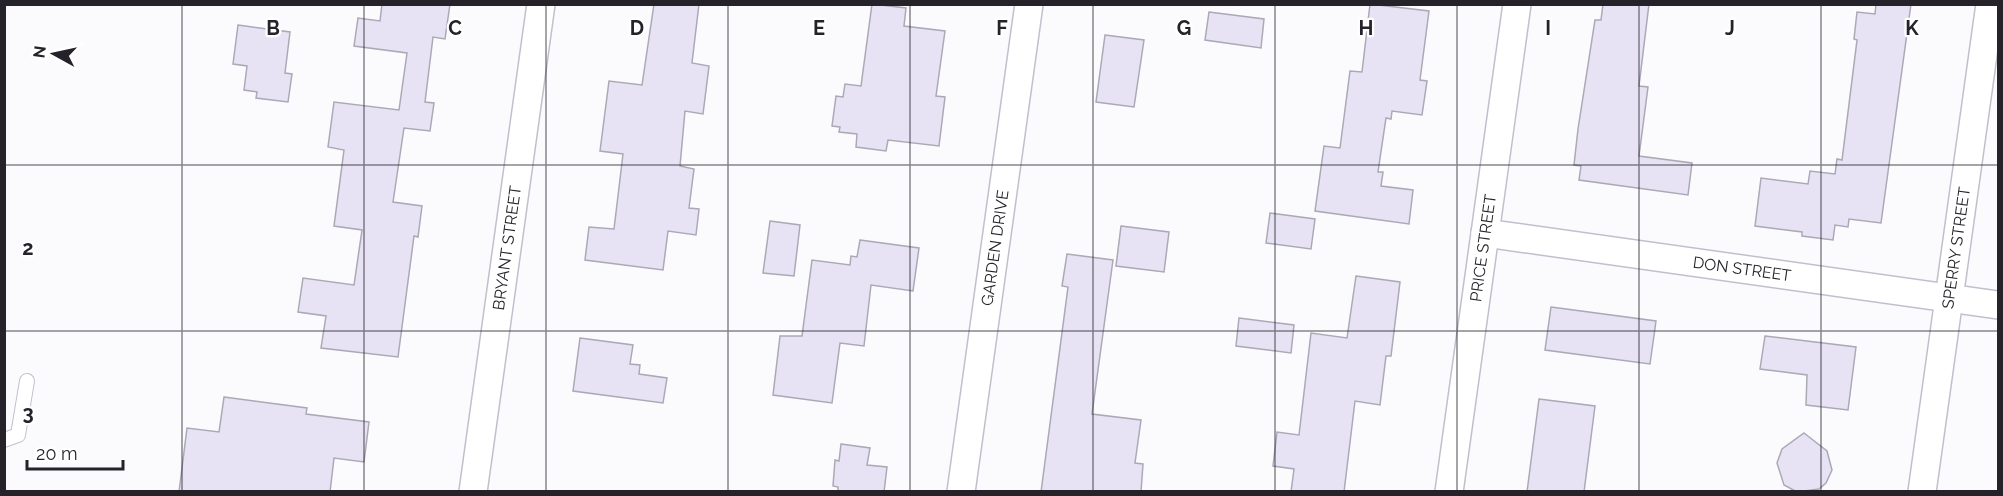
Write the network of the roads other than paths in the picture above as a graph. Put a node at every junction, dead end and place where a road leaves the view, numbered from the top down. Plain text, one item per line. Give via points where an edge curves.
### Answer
1 (541, 4) edge
2 (1029, 4) edge
3 (1517, 4) edge
4 (1990, 4) edge
5 (1485, 232) junction
6 (1949, 298) junction
7 (1998, 305) edge
8 (27, 381) dead end
9 (4, 440) edge
10 (473, 492) edge
11 (961, 492) edge
12 (1449, 492) edge
13 (1922, 492) edge

1 - 10 street, BRYANT STREET
2 - 11 street, GARDEN DRIVE
3 - 5 street, PRICE STREET
4 - 6 street, SPERRY STREET
5 - 6 street, DON STREET
5 - 12 street, PRICE STREET
6 - 7 street, DON STREET
6 - 13 street, SPERRY STREET
8 - 9 lane via 18,435

